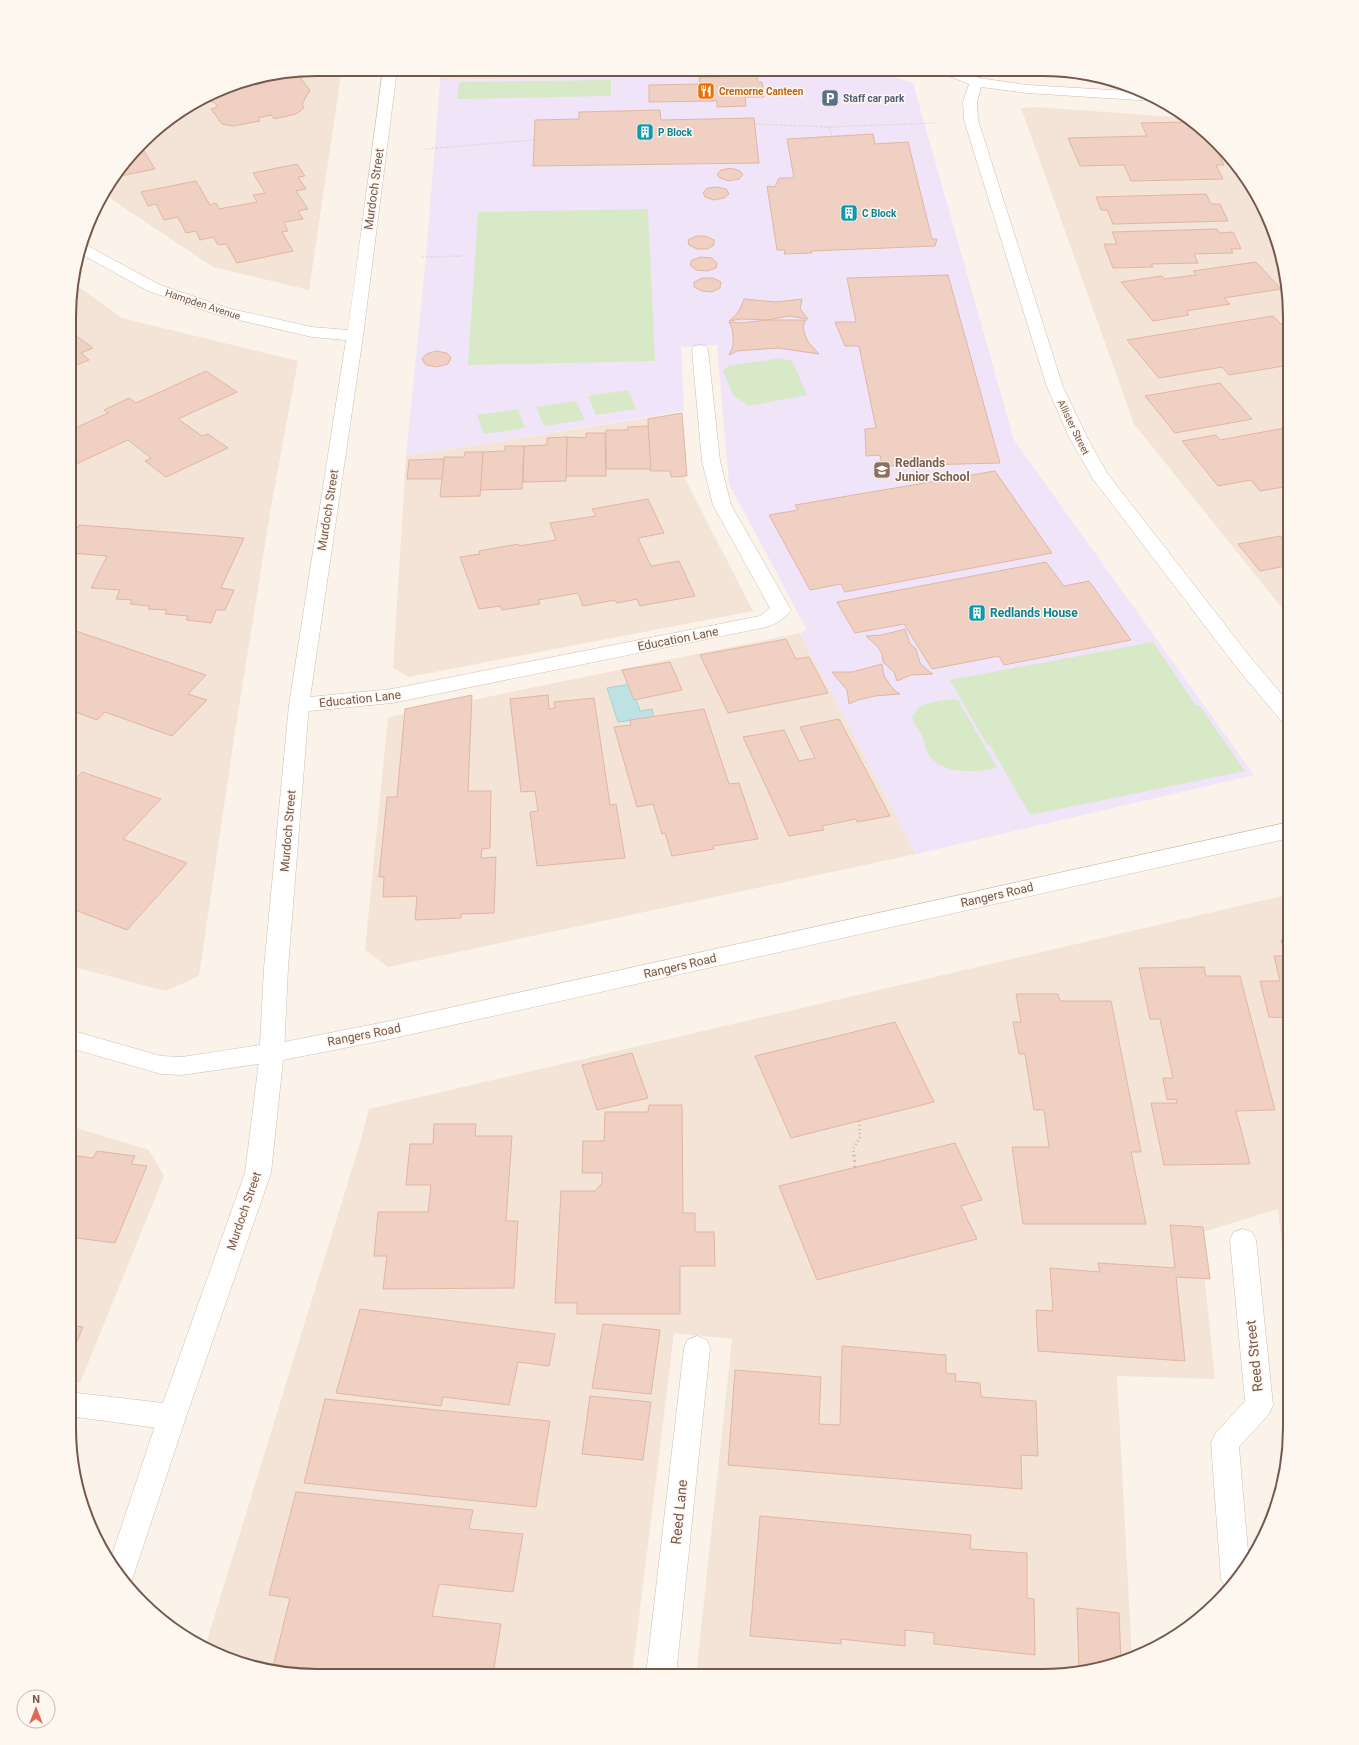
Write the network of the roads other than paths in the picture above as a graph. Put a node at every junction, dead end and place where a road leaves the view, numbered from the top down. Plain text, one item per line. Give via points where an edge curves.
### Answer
1 (389, 76) edge
2 (961, 76) edge
3 (976, 82) junction
4 (1138, 96) edge
5 (86, 250) edge
6 (355, 336) junction
7 (700, 350) dead end
8 (299, 705) junction
9 (1283, 710) edge
10 (1283, 832) edge
11 (76, 1041) edge
12 (272, 1053) junction
13 (1243, 1240) dead end
14 (697, 1348) dead end
15 (76, 1405) edge
16 (172, 1417) junction
17 (122, 1569) edge
18 (1235, 1572) edge
19 (662, 1669) edge

1 - 6 street, Murdoch Street
2 - 3 street
3 - 4 street via 1027,89
3 - 9 street, Allister Street via 970,102 971,120 1055,387 1078,437 1099,475
5 - 6 street, Hampden Avenue via 154,288 227,313 312,332
6 - 8 street, Murdoch Street
7 - 8 street, Education Lane via 711,462 722,506 781,610 766,621 400,695
8 - 12 street, Murdoch Street via 276,968
10 - 12 street, Rangers Road via 397,1029
11 - 12 street, Rangers Road via 162,1065 182,1066
12 - 16 street, Murdoch Street via 258,1173
13 - 18 street, Reed Street via 1259,1405 1225,1443
14 - 19 street, Reed Lane
15 - 16 street
16 - 17 street, Murdoch Street

